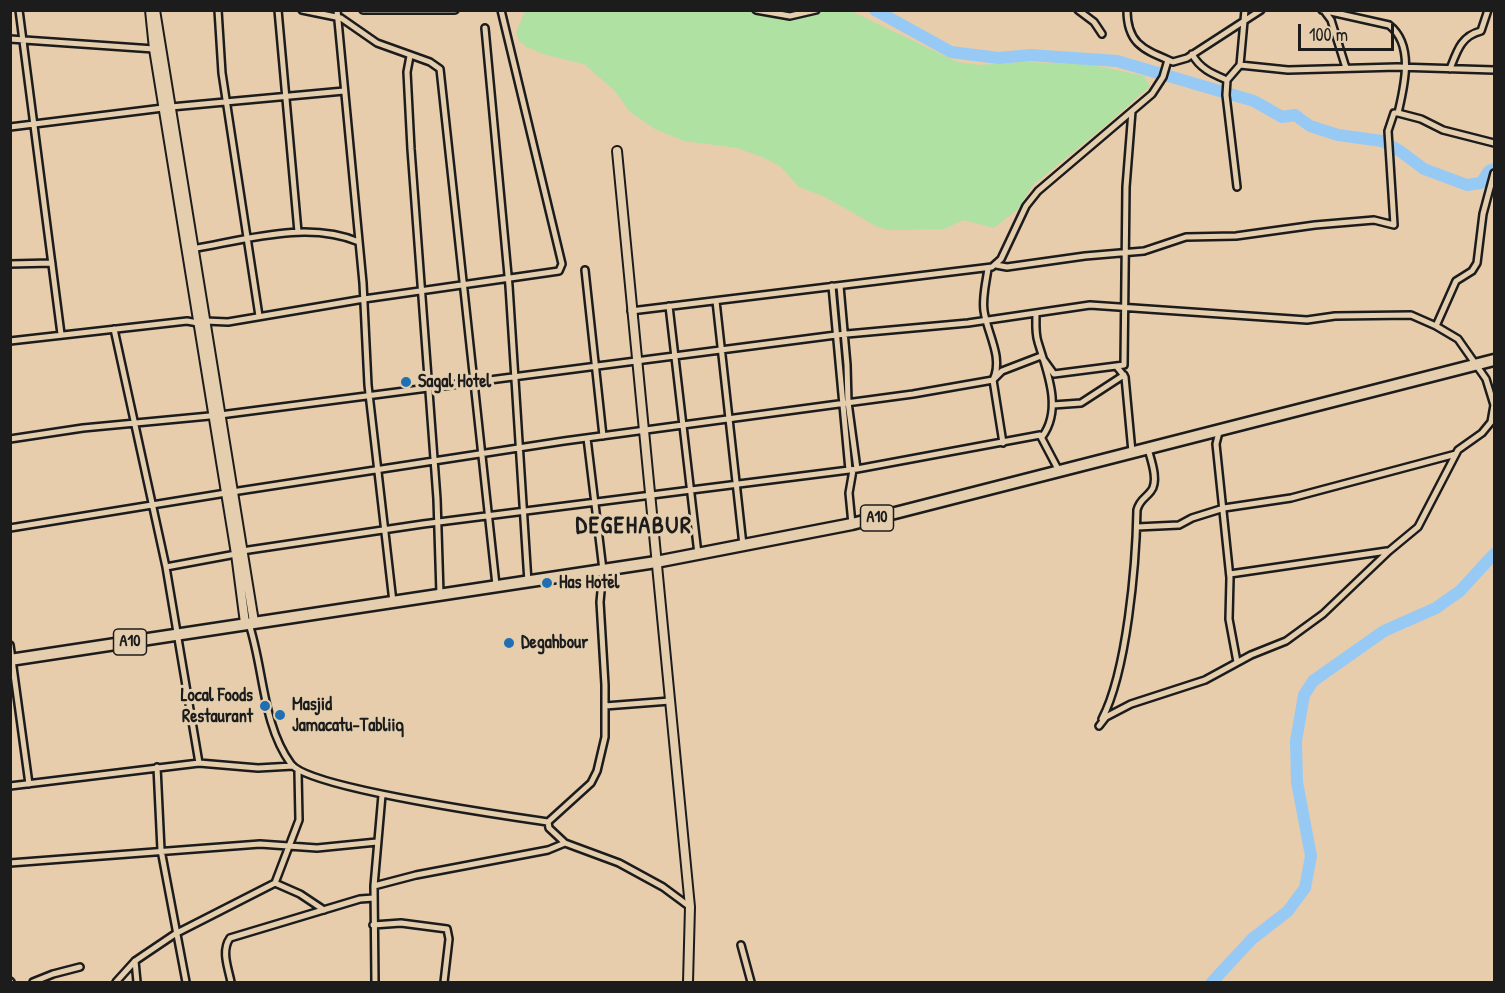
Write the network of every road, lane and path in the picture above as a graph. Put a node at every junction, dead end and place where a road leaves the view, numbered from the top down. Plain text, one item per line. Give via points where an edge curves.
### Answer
1 (19, 10) edge
2 (150, 10) edge
3 (155, 10) edge
4 (218, 10) edge
5 (278, 10) edge
6 (302, 10) edge
7 (363, 10) edge
8 (455, 10) edge
9 (501, 10) edge
10 (756, 10) edge
11 (816, 10) edge
12 (1078, 10) edge
13 (1127, 10) edge
14 (1245, 10) edge
15 (1261, 10) edge
16 (1488, 10) edge
17 (402, 11) edge
18 (441, 11) edge
19 (1324, 11) edge
20 (337, 12) edge
21 (1244, 19) junction
22 (485, 28) dead end
23 (1102, 33) dead end
24 (10, 39) edge
25 (22, 40) junction
26 (154, 49) junction
27 (1192, 54) junction
28 (410, 56) junction
29 (1168, 60) junction
30 (1240, 65) junction
31 (1406, 67) junction
32 (1346, 68) junction
33 (1450, 69) junction
34 (1494, 70) edge
35 (1227, 80) junction
36 (344, 91) junction
37 (286, 96) junction
38 (227, 101) junction
39 (167, 107) junction
40 (1132, 111) junction
41 (1398, 113) junction
42 (34, 124) junction
43 (10, 127) edge
44 (1494, 142) edge
45 (617, 151) dead end
46 (1494, 173) edge
47 (1237, 186) dead end
48 (298, 232) junction
49 (247, 240) junction
50 (359, 242) junction
51 (189, 249) junction
52 (1125, 253) junction
53 (52, 263) junction
54 (10, 264) edge
55 (996, 265) junction
56 (988, 269) junction
57 (585, 270) dead end
58 (508, 280) junction
59 (465, 285) junction
60 (832, 286) junction
61 (840, 286) junction
62 (420, 291) junction
63 (364, 298) junction
64 (716, 301) junction
65 (669, 306) junction
66 (1125, 309) junction
67 (631, 311) junction
68 (1036, 313) junction
69 (259, 316) junction
70 (986, 320) junction
71 (201, 322) junction
72 (1436, 326) junction
73 (114, 329) junction
74 (61, 334) junction
75 (844, 334) junction
76 (836, 335) junction
77 (10, 341) edge
78 (722, 351) junction
79 (1041, 356) junction
80 (676, 357) junction
81 (1494, 360) edge
82 (636, 362) junction
83 (839, 365) junction
84 (847, 365) junction
85 (1476, 365) junction
86 (1117, 367) junction
87 (596, 368) junction
88 (1124, 375) junction
89 (514, 378) junction
90 (993, 380) junction
91 (475, 382) junction
92 (428, 388) junction
93 (369, 396) junction
94 (845, 402) junction
95 (1053, 405) junction
96 (216, 415) junction
97 (729, 418) junction
98 (137, 422) junction
99 (684, 425) junction
100 (1220, 430) junction
101 (643, 431) junction
102 (854, 435) junction
103 (603, 436) junction
104 (846, 436) junction
105 (1042, 437) junction
106 (587, 438) junction
107 (10, 439) edge
108 (1003, 443) junction
109 (518, 448) junction
110 (1148, 449) junction
111 (1132, 453) junction
112 (482, 454) junction
113 (1456, 454) junction
114 (434, 461) junction
115 (377, 470) junction
116 (853, 470) junction
117 (1060, 473) junction
118 (736, 485) junction
119 (691, 490) junction
120 (229, 492) junction
121 (650, 496) junction
122 (595, 502) junction
123 (153, 503) junction
124 (1224, 508) junction
125 (522, 512) junction
126 (489, 516) junction
127 (438, 522) junction
128 (852, 524) junction
129 (1137, 527) junction
130 (10, 528) edge
131 (383, 530) junction
132 (743, 545) junction
133 (1389, 551) junction
134 (239, 552) junction
135 (698, 554) junction
136 (656, 562) junction
137 (166, 567) junction
138 (603, 570) junction
139 (1230, 574) junction
140 (528, 582) junction
141 (496, 587) junction
142 (440, 596) junction
143 (393, 602) junction
144 (249, 623) junction
145 (177, 635) junction
146 (10, 645) edge
147 (11, 660) edge
148 (1237, 662) junction
149 (670, 702) junction
150 (605, 706) junction
151 (199, 763) junction
152 (293, 766) junction
153 (157, 767) junction
154 (298, 771) junction
155 (29, 784) junction
156 (10, 786) edge
157 (382, 795) junction
158 (548, 822) junction
159 (377, 842) junction
160 (564, 843) junction
161 (291, 846) junction
162 (161, 850) junction
163 (10, 863) edge
164 (275, 883) junction
165 (374, 886) junction
166 (374, 898) junction
167 (690, 907) junction
168 (324, 910) junction
169 (373, 925) junction
170 (175, 934) junction
171 (741, 945) dead end
172 (135, 961) junction
173 (80, 967) dead end
174 (33, 982) edge
175 (117, 982) edge
176 (137, 982) edge
177 (186, 982) edge
178 (231, 982) edge
179 (375, 982) edge
180 (444, 982) edge
181 (688, 982) edge
182 (751, 982) edge

1 - 25 street
2 - 26 street
3 - 39 street
4 - 38 street
5 - 37 street
6 - 20 street
7 - 17 street
8 - 18 street
9 - 58 street via 562,264 559,271
10 - 11 street via 790,16
12 - 23 street
13 - 29 street via 1130,35 1137,45
14 - 21 street
15 - 21 street
16 - 33 street via 1481,31 1461,42
17 - 18 street
19 - 31 street via 1389,26 1398,32
19 - 32 street via 1331,20
20 - 28 street via 368,39
20 - 36 street
21 - 27 street
21 - 30 street
22 - 58 street
24 - 25 street
25 - 26 street
25 - 42 street
26 - 39 street
27 - 29 street via 1173,62
27 - 35 street via 1209,72
28 - 59 street via 435,64 443,77
28 - 62 street via 407,72
29 - 40 street via 1156,90
30 - 32 street via 1259,69
30 - 35 street
31 - 32 street
31 - 33 street
31 - 41 street
33 - 34 street
35 - 47 street
36 - 37 street
36 - 50 street
37 - 38 street
37 - 48 street
38 - 39 street
38 - 49 street
39 - 42 street
39 - 51 street
40 - 52 street
40 - 55 street via 1045,183 1026,206
41 - 44 street via 1443,130
41 - 52 street via 1394,113 1388,130 1394,225 1374,220 1236,236 1186,237
42 - 43 street
42 - 53 street
45 - 67 street
46 - 72 street via 1483,214 1477,263 1456,281
48 - 49 street
48 - 50 street
49 - 51 street
49 - 69 street
50 - 63 street
51 - 71 street
52 - 55 street via 1007,267
52 - 66 street
53 - 54 street
53 - 74 street
55 - 56 street
56 - 61 street
56 - 70 street via 983,305
57 - 87 street
58 - 59 street
58 - 89 street
59 - 62 street
59 - 91 street
60 - 61 street
60 - 64 street
60 - 76 street
61 - 75 street
62 - 63 street
62 - 92 street
63 - 69 street
63 - 93 street
64 - 65 street
64 - 78 street
65 - 67 street
65 - 80 street
66 - 68 street via 1090,305
66 - 72 street via 1307,320 1411,315
66 - 86 street via 1124,365
67 - 82 street
68 - 70 street
68 - 79 street
69 - 71 street
70 - 75 street
70 - 90 street via 997,372
71 - 73 street
71 - 96 street
72 - 85 street via 1458,339
73 - 74 street
73 - 98 street
74 - 77 street
75 - 76 street
75 - 84 street
76 - 78 street
76 - 83 street
78 - 80 street
78 - 97 street
79 - 86 street via 1054,374
79 - 90 street via 1002,370
79 - 95 street
80 - 82 street
80 - 99 street
81 - 85 highway, A10
82 - 87 street
82 - 101 street
83 - 84 street
83 - 94 street
84 - 94 street
85 - 100 highway, A10
85 - 113 street via 1492,393 1493,415 1482,433 1463,444
86 - 88 street
87 - 89 street
87 - 103 street
88 - 95 street via 1081,403
88 - 111 street
89 - 91 street
89 - 109 street
90 - 94 street
90 - 108 street
91 - 92 street
91 - 112 street
92 - 93 street
92 - 114 street
93 - 96 street
93 - 115 street
94 - 97 street
94 - 102 street
94 - 104 street
95 - 105 street via 1049,428
96 - 98 street
96 - 120 street
97 - 99 street
97 - 118 street
98 - 107 street
98 - 123 street
99 - 101 street
99 - 119 street
100 - 110 highway, A10
100 - 124 street via 1216,444
101 - 103 street
101 - 121 street
102 - 104 street
102 - 116 street
103 - 106 street
104 - 116 street
105 - 108 street
105 - 117 street
106 - 109 street
106 - 122 street
108 - 116 street
109 - 112 street
109 - 125 street
110 - 111 highway, A10
110 - 129 street via 1155,481 1153,489 1139,501
111 - 117 highway, A10
112 - 114 street
112 - 126 street
113 - 124 street via 1291,498
113 - 133 street via 1424,520
114 - 115 street
114 - 127 street
115 - 120 street
115 - 131 street
116 - 118 street
116 - 128 street via 849,493
117 - 128 highway, A10
118 - 119 street
118 - 132 street
119 - 121 street
119 - 135 street
120 - 123 street
120 - 134 street
121 - 122 street
121 - 136 street
122 - 125 street
122 - 138 street
123 - 130 street
123 - 137 street
124 - 129 street via 1179,525
124 - 139 street
125 - 126 street
125 - 140 street
126 - 127 street
126 - 141 street
127 - 131 street
127 - 142 street
128 - 132 highway, A10
129 - 148 street via 1114,694 1099,726 1106,717 1131,704 1205,680
131 - 134 street
131 - 143 street
132 - 135 highway, A10
133 - 139 street
133 - 148 street via 1309,625 1286,641
134 - 137 street
134 - 144 street
135 - 136 highway, A10
136 - 138 highway, A10
136 - 149 street
137 - 145 street
138 - 140 highway, A10
138 - 150 street via 600,602
139 - 148 street via 1229,619
140 - 141 highway, A10
141 - 142 highway, A10
142 - 143 highway, A10
143 - 144 highway, A10
144 - 145 highway, A10
144 - 152 street via 269,715
145 - 147 highway, A10
145 - 151 street
146 - 147 street
147 - 155 street
149 - 150 street
149 - 167 street
150 - 158 street via 597,771 582,793
151 - 152 street via 258,768
151 - 153 street
152 - 154 street
153 - 155 street
153 - 162 street
154 - 157 street
154 - 161 street via 299,820
155 - 156 street
157 - 158 street
157 - 159 street
158 - 160 street
159 - 161 street via 317,848
159 - 165 street
160 - 165 street via 548,850 416,874
160 - 167 street via 619,863
161 - 162 street
161 - 164 street
162 - 163 street
162 - 170 street
164 - 168 street
164 - 170 street
165 - 166 street
166 - 168 street
166 - 169 street
167 - 181 street
168 - 178 street via 230,938 225,954
169 - 179 street
169 - 180 street via 401,923 447,929
170 - 172 street
170 - 177 street
171 - 182 street
172 - 175 street
172 - 176 street
173 - 174 street

